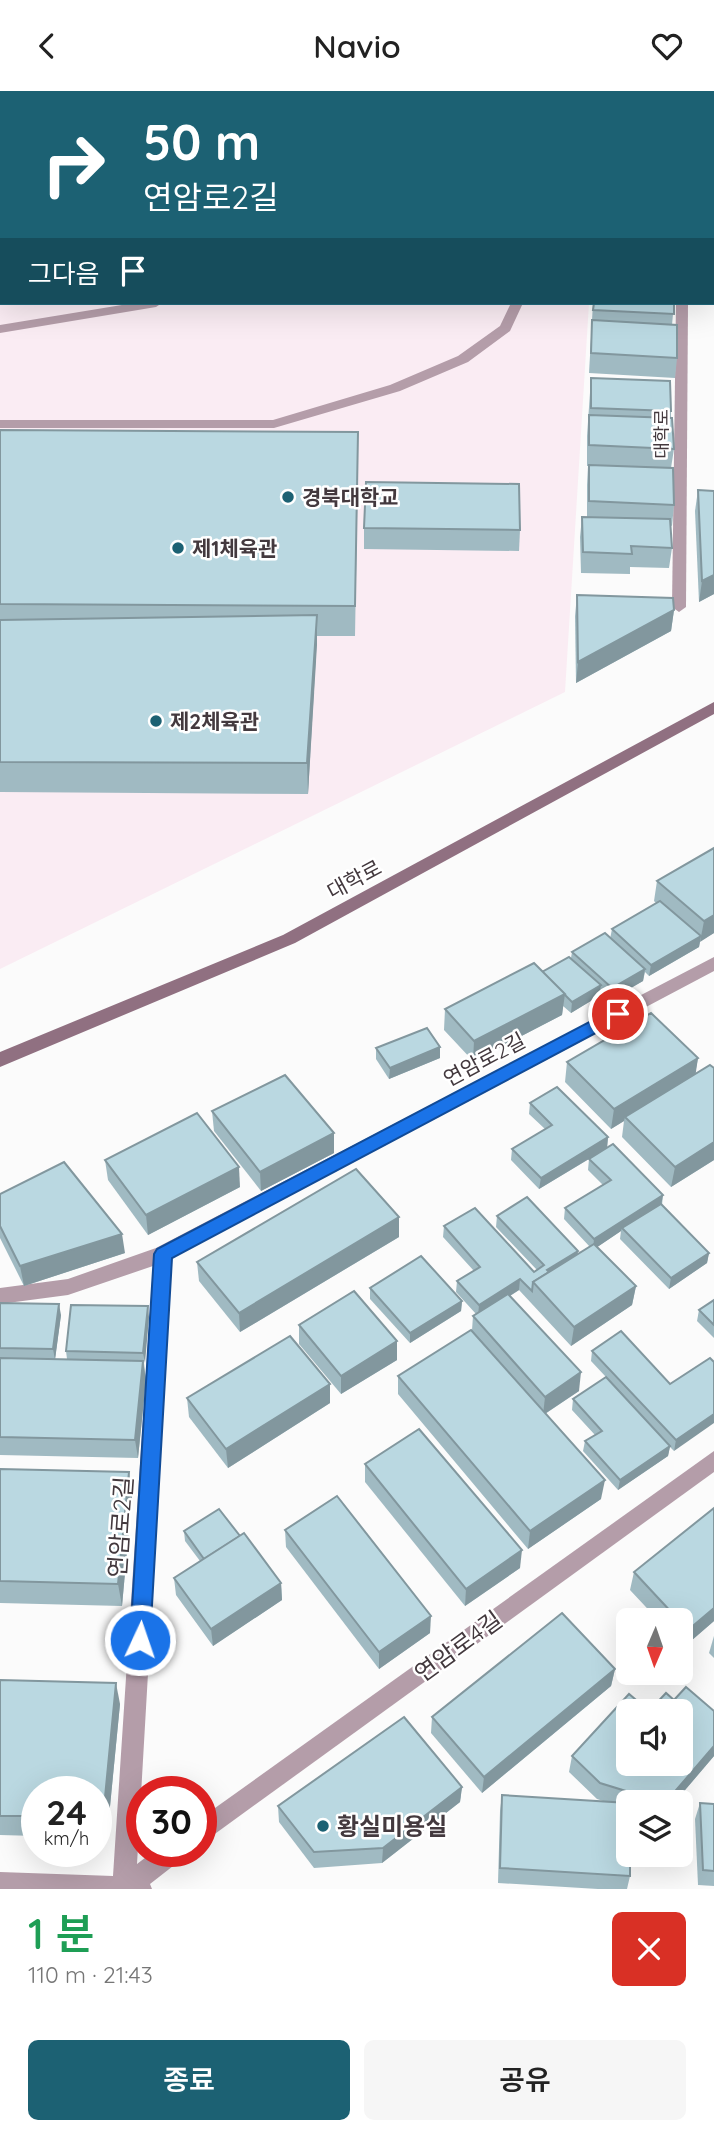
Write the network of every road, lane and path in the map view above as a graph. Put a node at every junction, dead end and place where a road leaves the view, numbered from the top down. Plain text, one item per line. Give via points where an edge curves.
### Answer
1 (144, 305) edge
2 (516, 305) edge
3 (682, 305) edge
4 (0, 329) edge
5 (0, 424) edge
6 (679, 607) dead end
7 (714, 707) edge
8 (714, 963) edge
9 (0, 1060) edge
10 (163, 1254) junction
11 (0, 1296) edge
12 (714, 1460) edge
13 (217, 1820) edge
14 (155, 1867) edge
15 (0, 1884) edge
16 (130, 1889) edge

1 - 4 street
2 - 5 street via 505,328 463,359 395,388 274,423
3 - 6 street, 대학로
7 - 9 main road, 대학로 via 289,939
8 - 10 street, 연암로2길
10 - 11 street, 연암로2길 via 68,1287
10 - 16 street, 연암로2길
12 - 13 street, 연암로4길
14 - 16 street
15 - 16 street

